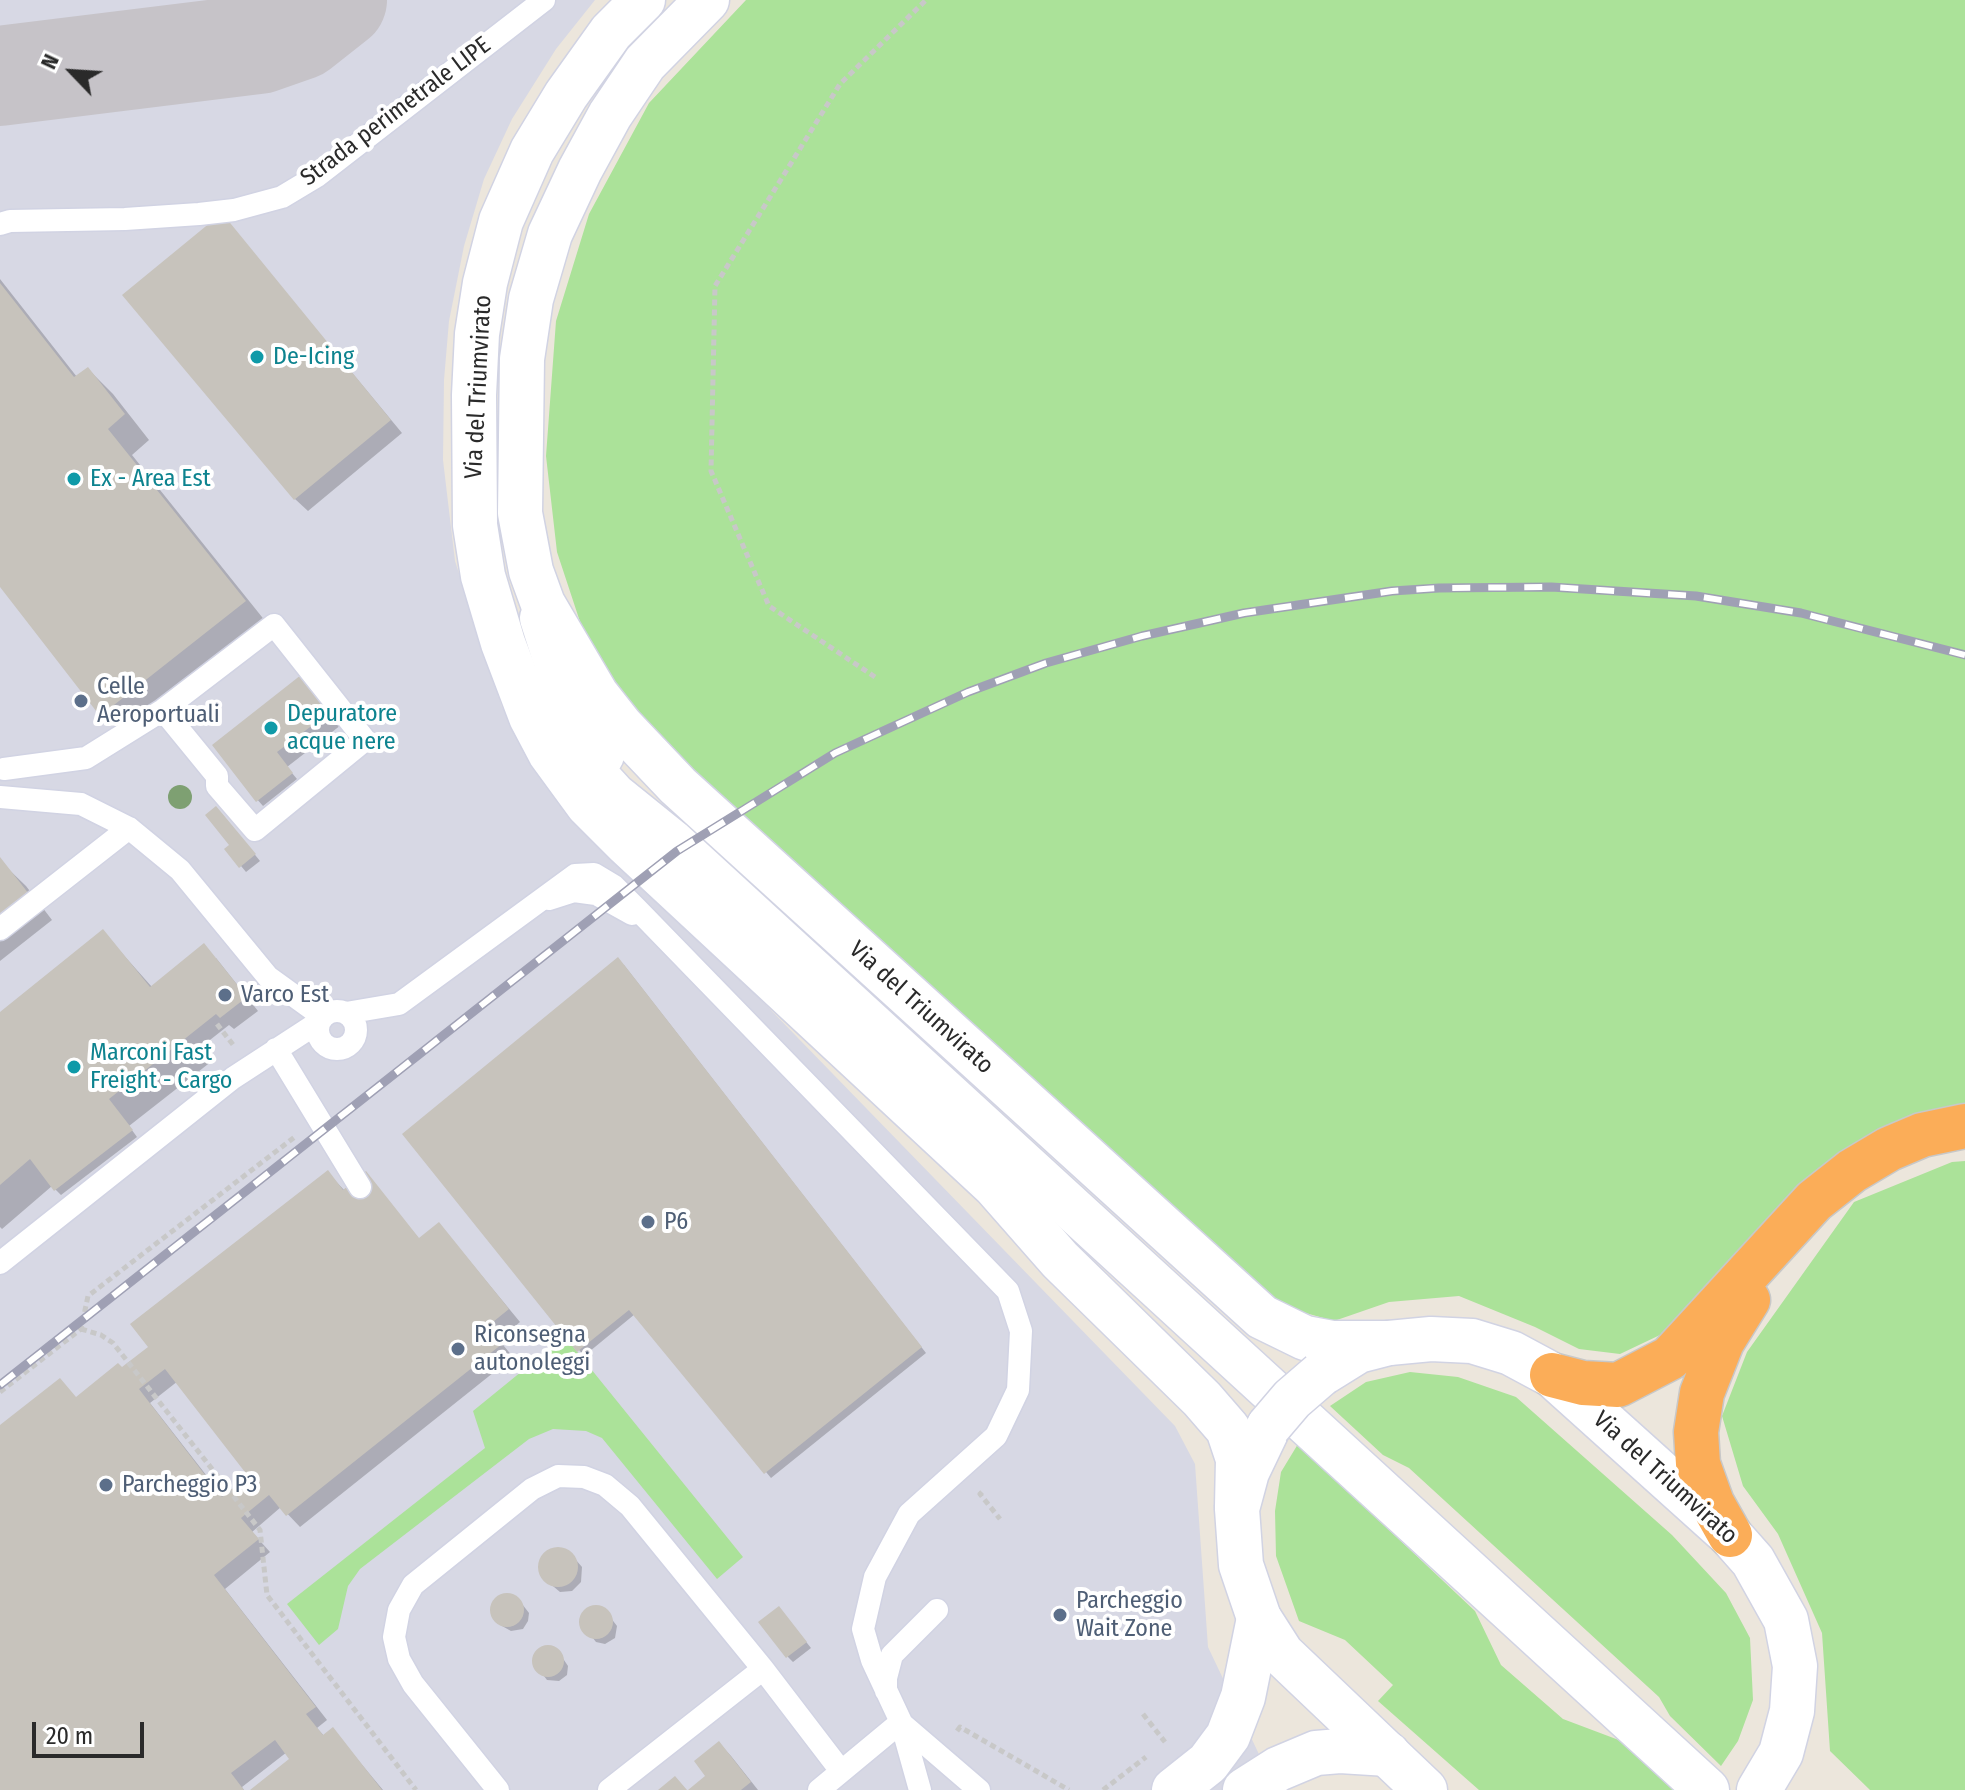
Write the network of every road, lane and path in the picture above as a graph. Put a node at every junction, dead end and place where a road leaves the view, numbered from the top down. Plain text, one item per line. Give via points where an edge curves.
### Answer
1 (544, 0) edge
2 (643, 0) edge
3 (707, 0) edge
4 (926, 0) edge
5 (0, 224) edge
6 (531, 571) junction
7 (514, 670) junction
8 (875, 677) dead end
9 (163, 710) junction
10 (1, 772) edge
11 (0, 797) edge
12 (129, 828) junction
13 (671, 841) junction
14 (0, 929) edge
15 (399, 1004) junction
16 (346, 1013) junction
17 (321, 1019) junction
18 (348, 1046) junction
19 (276, 1049) junction
20 (1965, 1126) edge
21 (302, 1131) dead end
22 (360, 1187) dead end
23 (1795, 1224) junction
24 (0, 1263) edge
25 (81, 1329) junction
26 (1389, 1343) junction
27 (1552, 1375) junction
28 (0, 1392) edge
29 (1237, 1509) junction
30 (1730, 1535) junction
31 (937, 1610) dead end
32 (1259, 1618) junction
33 (763, 1669) junction
34 (886, 1692) junction
35 (1143, 1714) dead end
36 (901, 1722) junction
37 (954, 1734) dead end
38 (1165, 1742) dead end
39 (1388, 1754) junction
40 (841, 1771) junction
41 (1776, 1778) edge
42 (416, 1790) edge
43 (498, 1790) edge
44 (609, 1790) edge
45 (819, 1790) edge
46 (920, 1790) edge
47 (979, 1790) edge
48 (1069, 1790) edge
49 (1174, 1790) edge
50 (1245, 1790) edge
51 (1425, 1790) edge
52 (1707, 1790) edge

1 - 5 lane, Strada perimetrale LIPE via 317,176 282,197 199,214
2 - 7 street, Via del Triumvirato via 611,32 532,151 501,221 485,283 474,395 475,525 483,576
3 - 6 street, Via del Triumvirato via 645,63 610,115 550,234 531,299 522,359 520,513
4 - 8 path via 840,84 715,286 711,471 769,606
6 - 13 street, Via del Triumvirato via 574,711 622,784
6 - 26 street, Via del Triumvirato via 548,613 596,694 659,766 1136,1204 1262,1317 1305,1338
7 - 13 street, Via del Triumvirato via 551,725 599,781
7 - 29 street, Via del Triumvirato via 550,753 588,805 995,1186 1060,1260 1228,1429 1238,1459
9 - 9 lane via 274,625 365,740 255,830
9 - 10 lane via 86,758
11 - 12 lane via 81,804
12 - 14 lane
12 - 17 lane via 180,870 268,977
13 - 52 street, Via del Triumvirato
15 - 16 lane
15 - 18 lane
15 - 34 lane via 575,875 594,874 614,886 660,932 1008,1291 1021,1331 1018,1390 996,1436 909,1514 875,1577 863,1629
16 - 17 lane via 334,1010
16 - 18 lane via 356,1029
17 - 18 lane via 318,1034 325,1045
17 - 19 lane
19 - 22 lane
19 - 24 lane
20 - 23 highway via 1889,1149 1852,1171
21 - 25 path via 88,1296
23 - 27 highway via 1670,1358 1618,1385
23 - 30 highway via 1722,1342 1702,1393 1698,1464
25 - 28 path
25 - 42 path via 113,1343 260,1530 267,1595
26 - 27 street, Via del Triumvirato via 1472,1341 1511,1353
26 - 29 street, Via del Triumvirato, bridge via 1358,1351 1292,1399 1269,1426
27 - 30 street, Via del Triumvirato
29 - 32 street, Via del Triumvirato via 1241,1565
30 - 41 street, Via del Triumvirato via 1753,1561 1786,1620 1795,1666 1792,1711
31 - 34 lane via 892,1655
32 - 39 street, Via del Triumvirato via 1282,1654
32 - 49 street via 1243,1697 1228,1736 1208,1763
33 - 40 lane
33 - 43 lane via 630,1506 605,1485 558,1476 532,1489 413,1585 399,1610 394,1637 399,1659
33 - 44 lane
34 - 36 lane
35 - 38 path
36 - 40 lane
36 - 46 lane
36 - 47 lane
37 - 48 path via 960,1727
39 - 50 street via 1316,1753
39 - 51 street, Via del Triumvirato
40 - 45 lane

